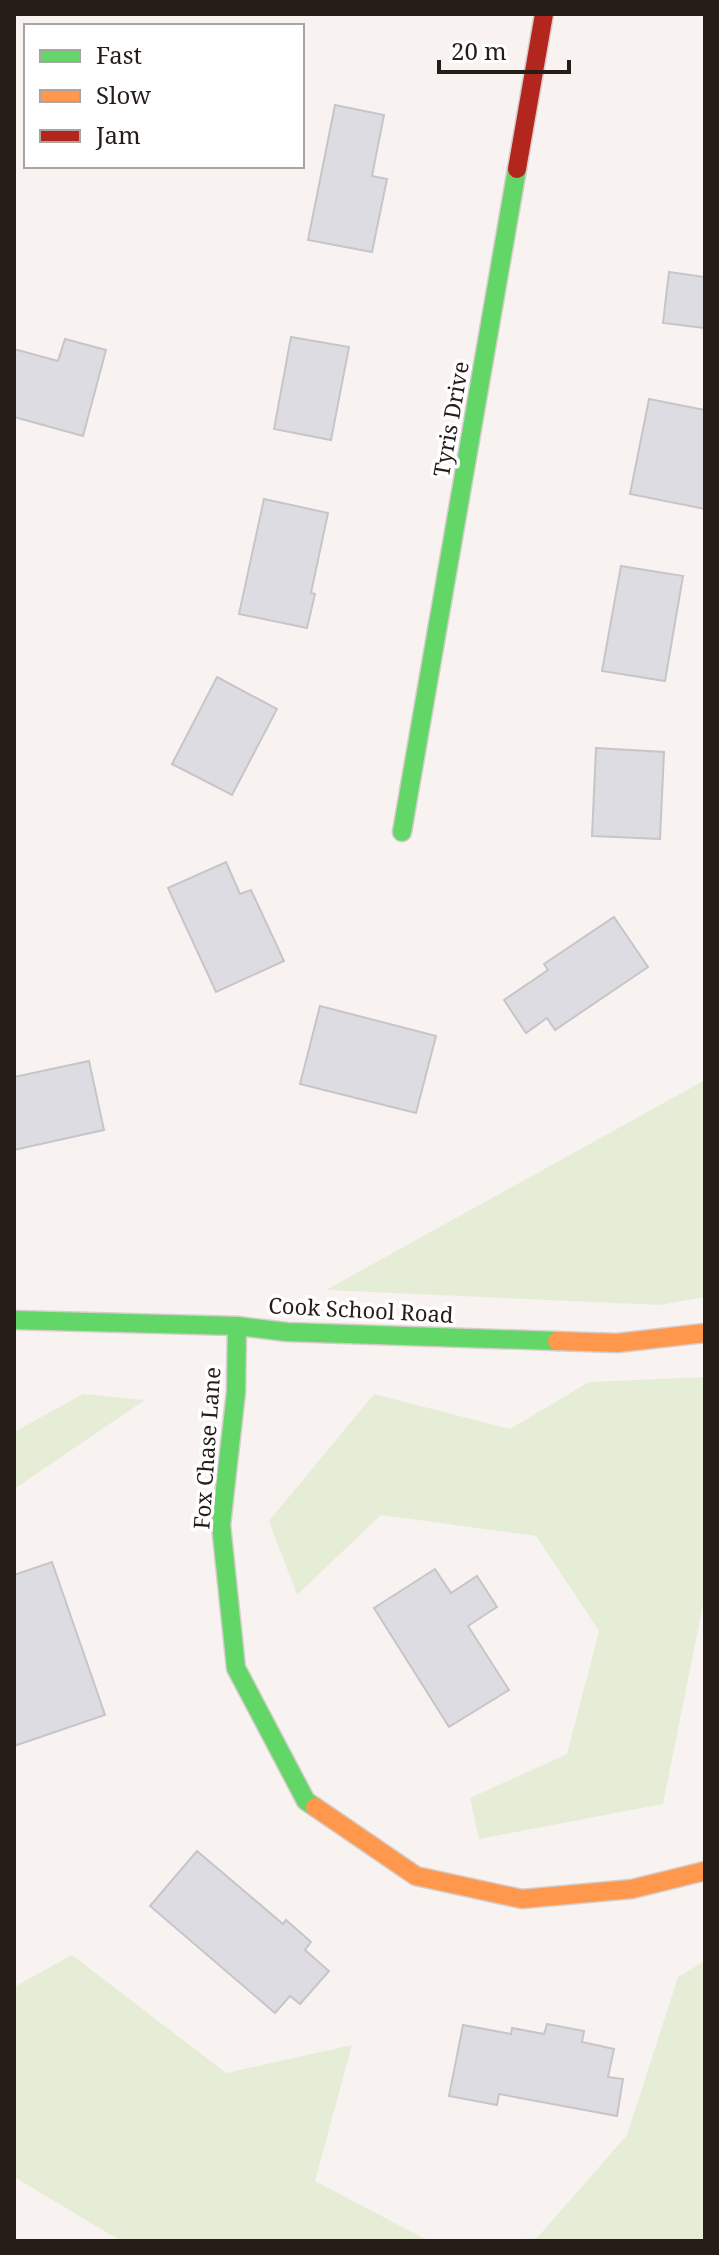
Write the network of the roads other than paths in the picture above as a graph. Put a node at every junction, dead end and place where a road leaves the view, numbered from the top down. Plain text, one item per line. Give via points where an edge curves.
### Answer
1 (544, 14) edge
2 (402, 832) dead end
3 (14, 1320) edge
4 (237, 1326) junction
5 (705, 1333) edge
6 (705, 1871) edge

1 - 2 street, Tyris Drive
3 - 4 street, Cook School Road
4 - 5 street, Cook School Road via 617,1343
4 - 6 street, Fox Chase Lane via 236,1392 221,1525 236,1668 306,1801 416,1876 522,1899 632,1889

